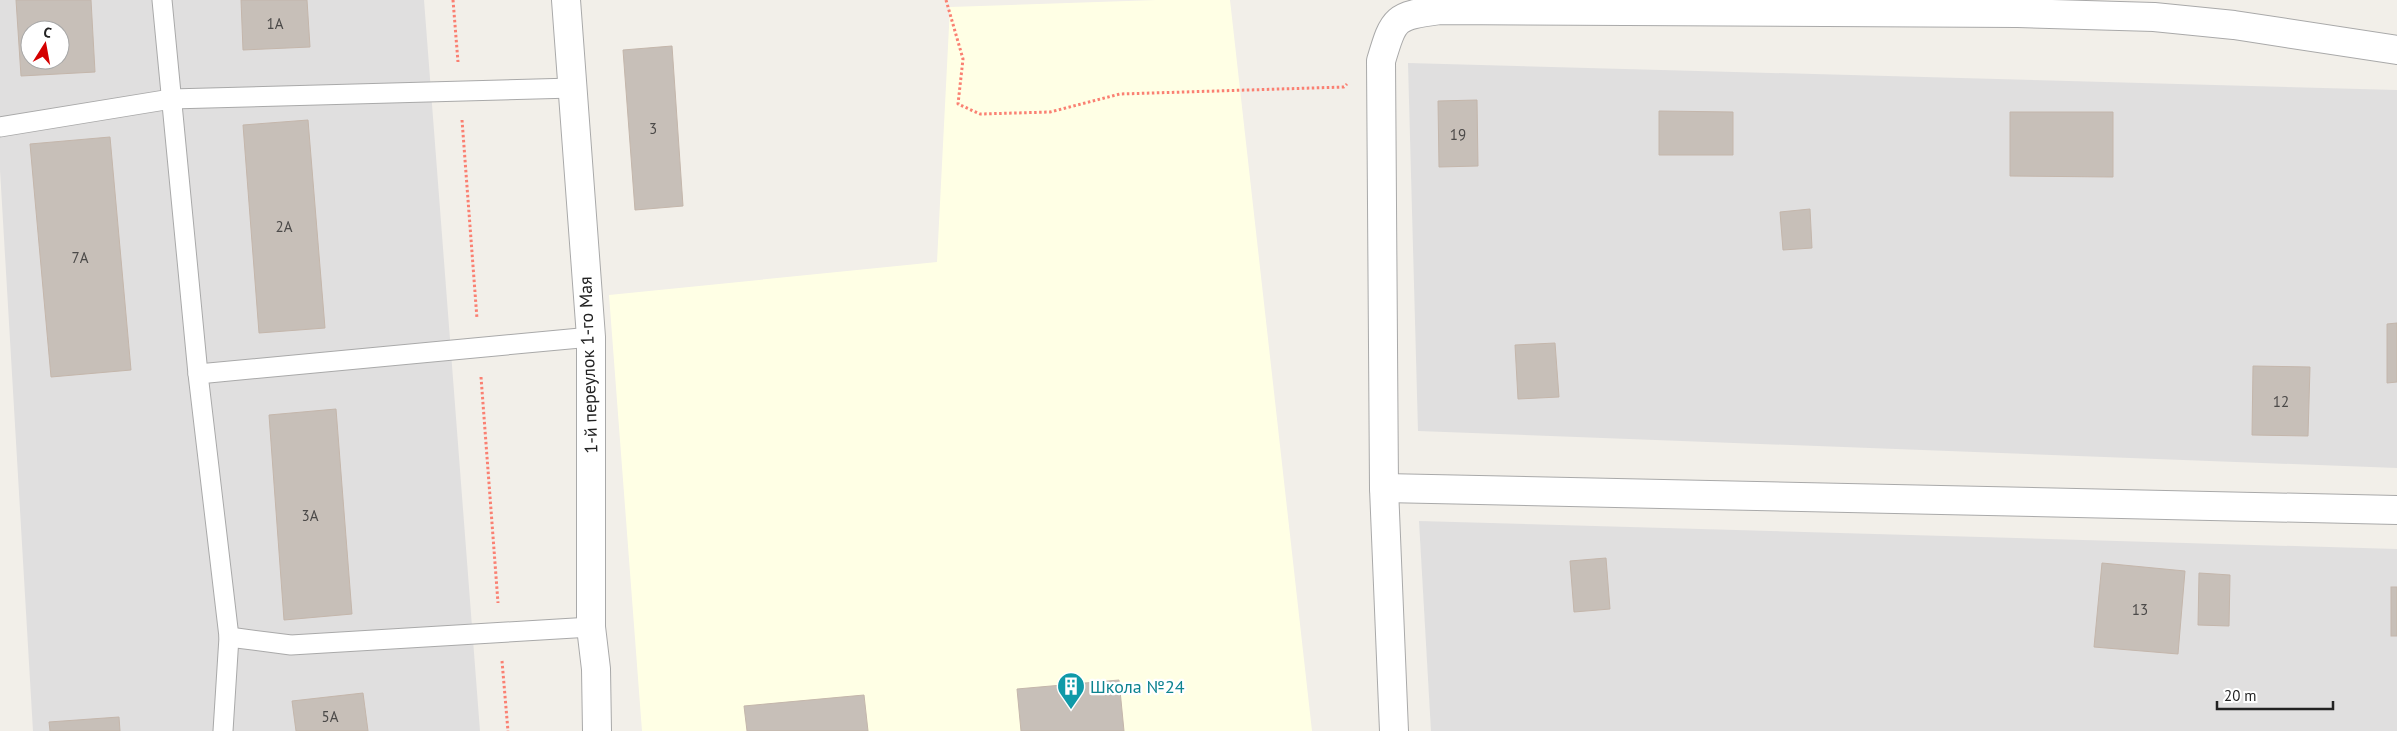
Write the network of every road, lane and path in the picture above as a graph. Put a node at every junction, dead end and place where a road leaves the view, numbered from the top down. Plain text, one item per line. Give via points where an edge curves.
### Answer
1 (162, 0) edge
2 (566, 0) edge
3 (946, 0) edge
4 (2018, 6) edge
5 (2397, 50) edge
6 (1350, 80) dead end
7 (573, 88) junction
8 (171, 99) junction
9 (0, 127) edge
10 (590, 337) junction
11 (198, 374) junction
12 (1384, 488) junction
13 (2397, 510) edge
14 (591, 627) junction
15 (229, 637) junction
16 (223, 731) edge
17 (597, 731) edge
18 (1394, 731) edge

1 - 8 lane
2 - 7 street, 1-й переулок 1-го Мая
3 - 6 path via 962,59 958,104 980,114 1050,112 1120,94 1344,87
4 - 5 street via 2234,25
4 - 12 street via 1440,10 1408,14 1390,29 1381,61
7 - 8 lane
7 - 10 street, 1-й переулок 1-го Мая
8 - 9 lane
8 - 11 lane
10 - 11 lane
10 - 14 street, 1-й переулок 1-го Мая
11 - 15 lane
12 - 13 street
12 - 18 street
14 - 15 lane via 290,645
14 - 17 street, 1-й переулок 1-го Мая via 596,669
15 - 16 lane

